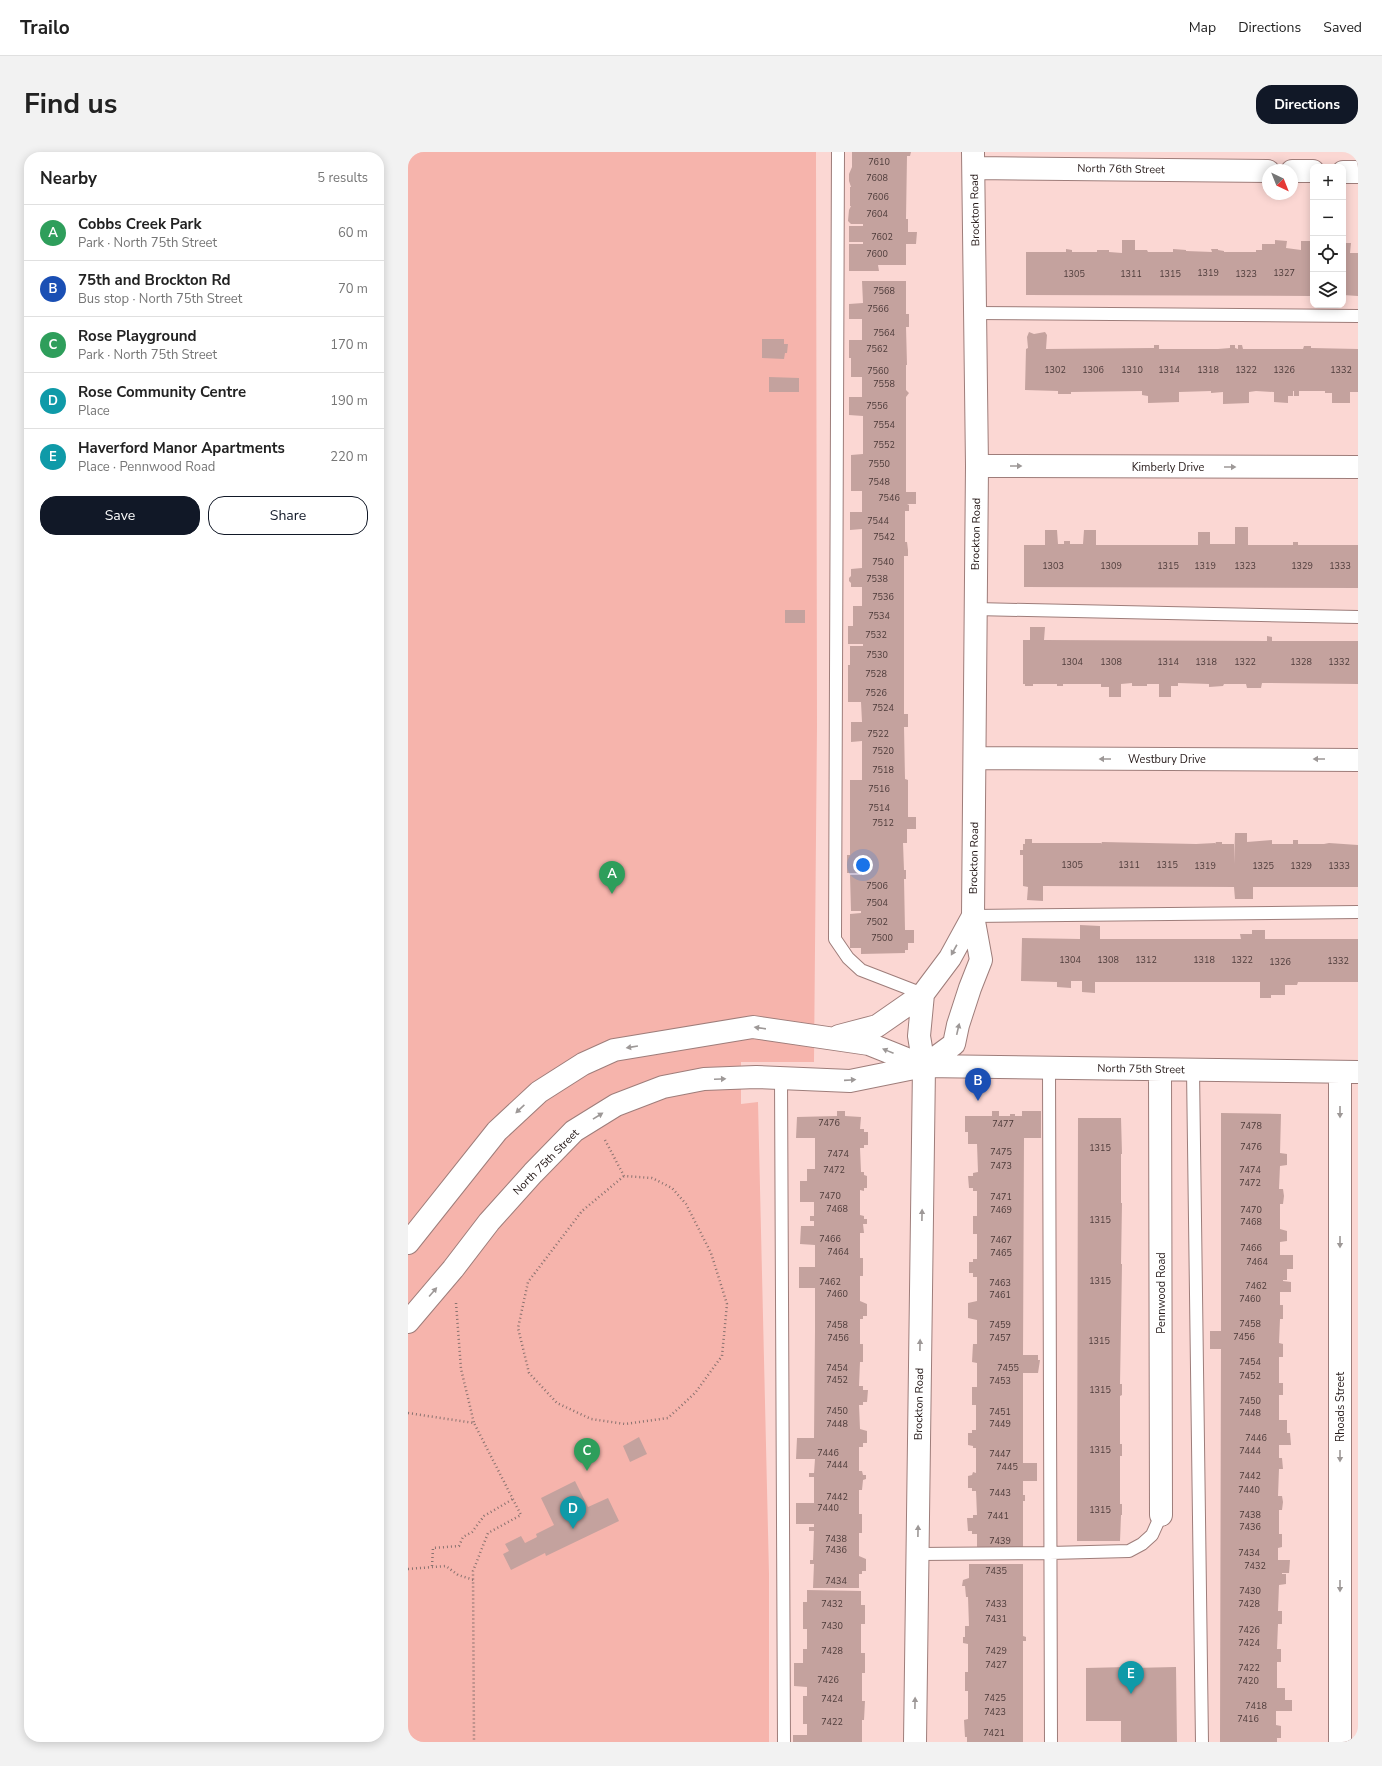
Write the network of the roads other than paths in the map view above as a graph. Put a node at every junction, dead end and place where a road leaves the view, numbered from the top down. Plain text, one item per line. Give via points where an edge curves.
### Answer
1 (838, 152) edge
2 (974, 160) edge
3 (1262, 171) edge
4 (1298, 171) edge
5 (1310, 172) edge
6 (1346, 172) edge
7 (1358, 172) edge
8 (976, 312) junction
9 (1358, 316) edge
10 (977, 466) junction
11 (1358, 467) edge
12 (975, 608) junction
13 (1358, 617) edge
14 (975, 758) junction
15 (1358, 760) edge
16 (1358, 912) edge
17 (973, 916) junction
18 (923, 994) junction
19 (831, 1038) junction
20 (924, 1066) junction
21 (1049, 1068) junction
22 (1160, 1070) junction
23 (1193, 1070) junction
24 (1349, 1072) edge
25 (781, 1078) junction
26 (408, 1243) edge
27 (408, 1322) edge
28 (1161, 1515) joint
29 (1050, 1553) junction
30 (917, 1554) junction
31 (784, 1742) edge
32 (915, 1742) edge
33 (1051, 1742) edge
34 (1202, 1742) edge
35 (1340, 1742) edge

1 - 18 lane via 835,939 848,958 861,970
2 - 3 street, North 76th Street
2 - 8 street, Brockton Road
4 - 5 street
6 - 7 street
8 - 9 lane
8 - 10 street, Brockton Road
10 -> 11 street, Kimberly Drive
10 - 12 street, Brockton Road
12 - 13 lane
12 - 14 street, Brockton Road
15 -> 14 street, Westbury Drive
14 - 17 street, Brockton Road
16 - 17 lane
17 -> 18 street, Brockton Road via 950,958
20 -> 17 street, Brockton Road via 954,1044 960,1018 981,960
18 - 19 street, Brockton Road via 877,1026
18 - 20 street, Brockton Road via 919,1036
20 -> 19 street, North 75th Street via 869,1044
19 -> 26 street, North 75th Street via 753,1027 614,1050 583,1064 539,1092 497,1131
20 - 21 street, North 75th Street
25 -> 20 street, North 75th Street via 850,1081
30 -> 20 street, Brockton Road
21 - 22 street, North 75th Street
21 - 29 lane
22 - 23 street, North 75th Street
22 - 28 street, Pennwood Road
23 - 24 street, North 75th Street
23 - 34 lane
24 -> 35 street, Rhoads Street
27 -> 25 street, North 75th Street via 489,1222 574,1131 616,1105 663,1087 704,1079
25 - 31 lane
28 - 29 lane via 1152,1535 1128,1551
29 - 30 lane
29 - 33 lane
32 -> 30 street, Brockton Road

